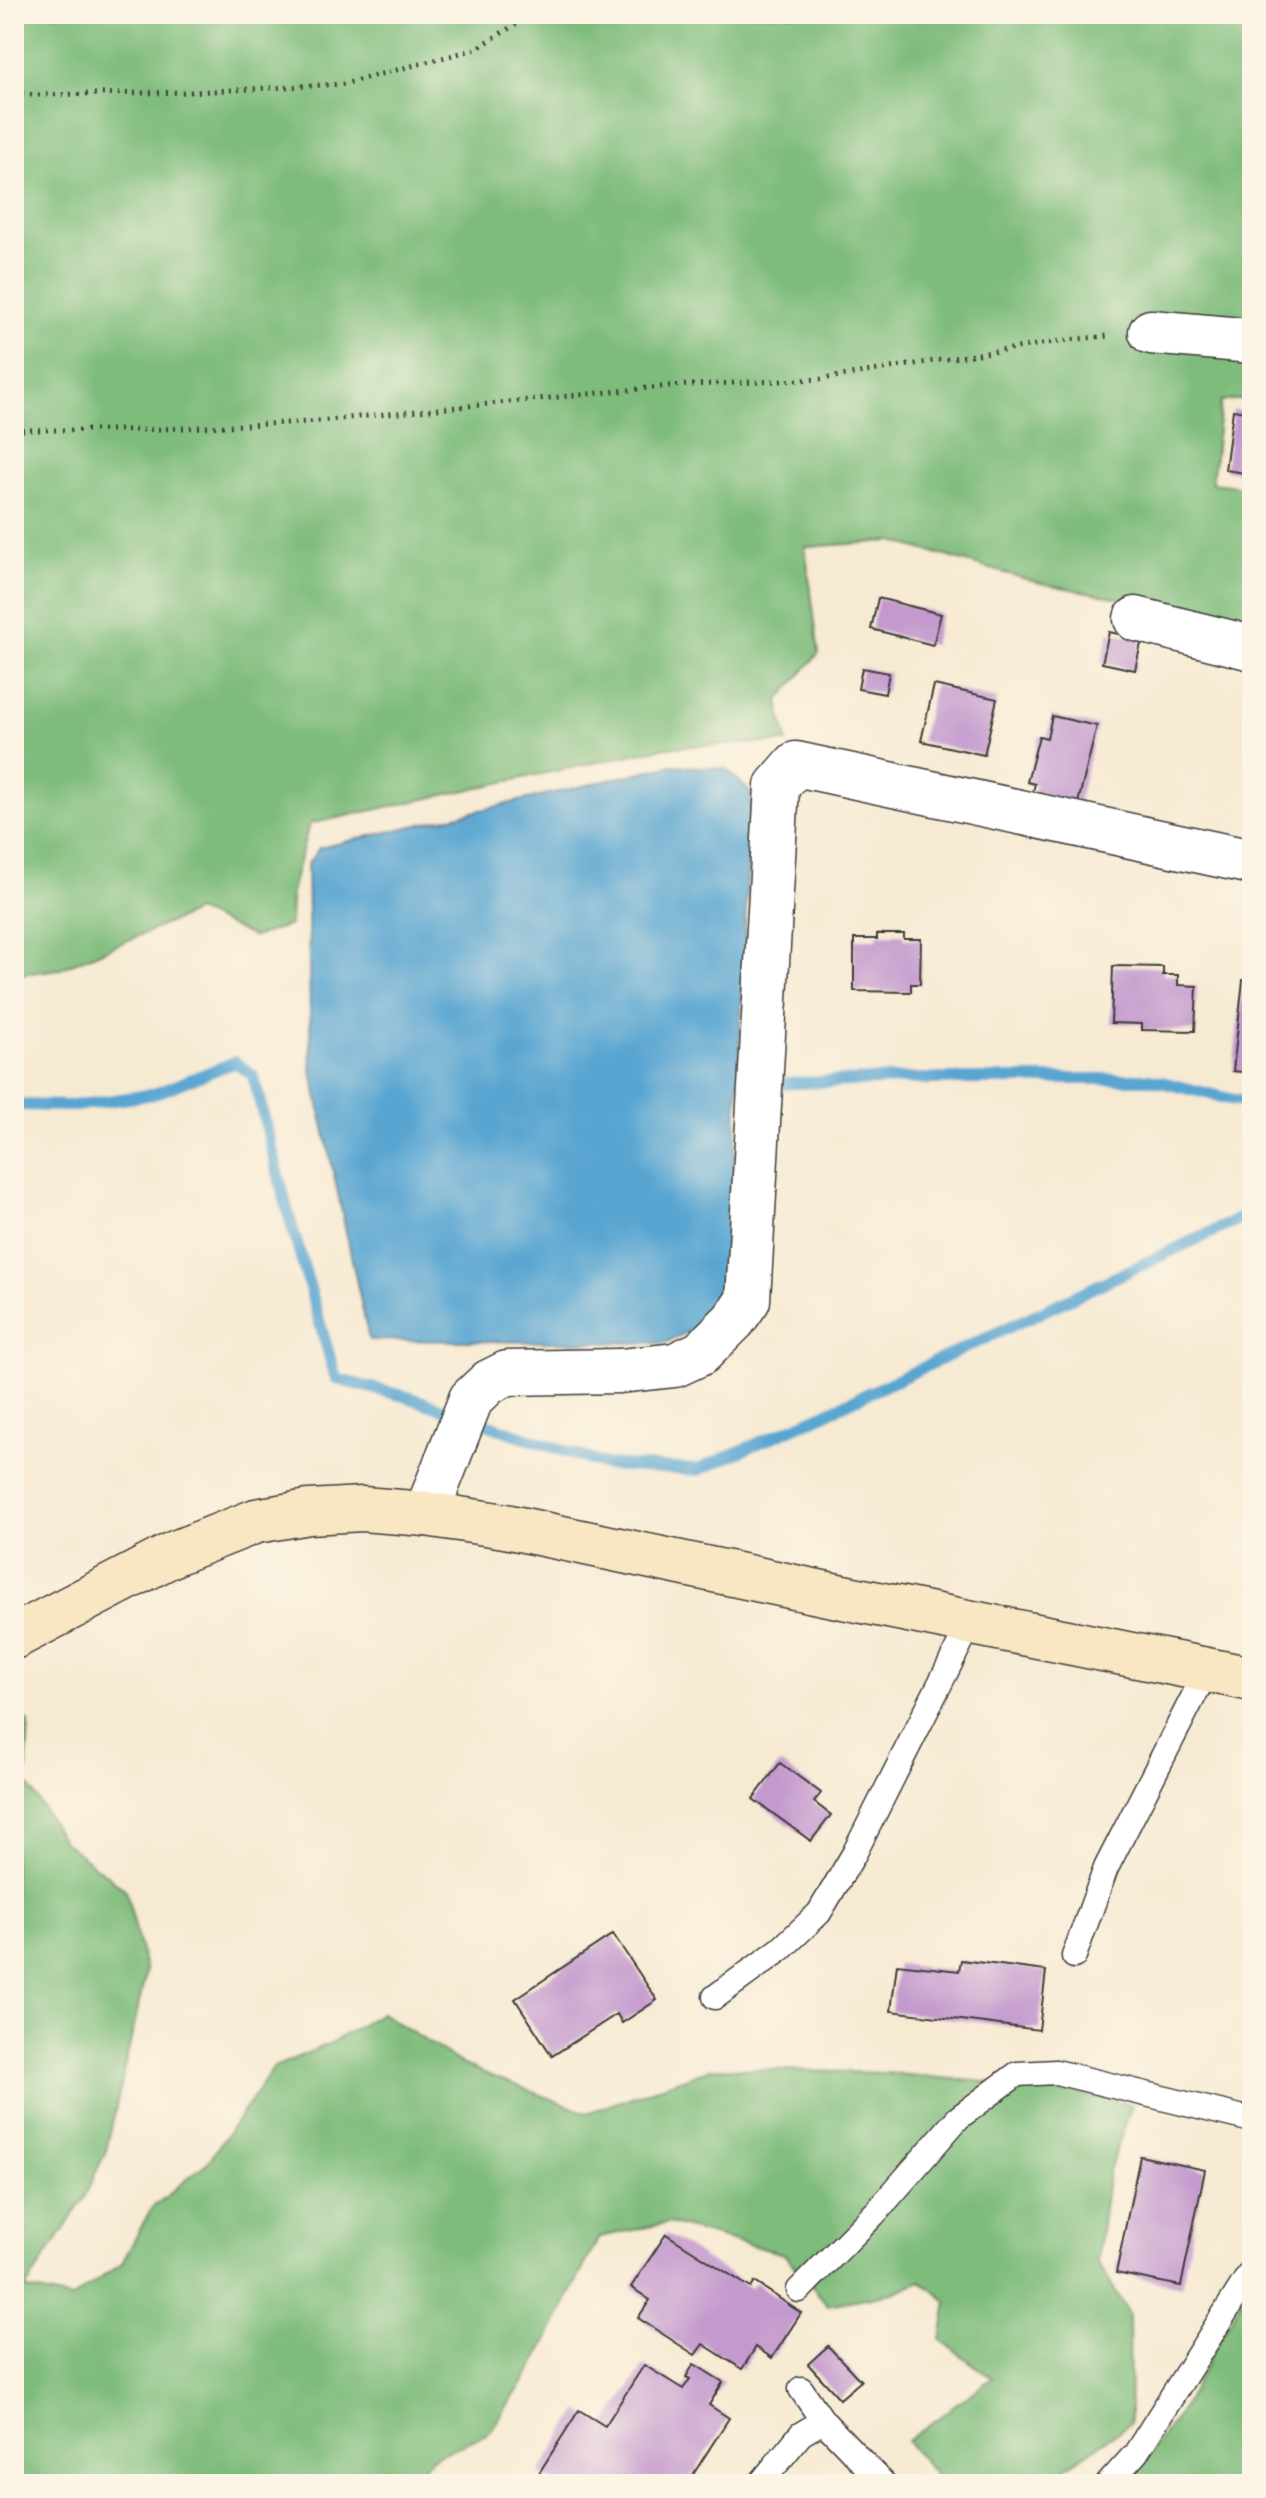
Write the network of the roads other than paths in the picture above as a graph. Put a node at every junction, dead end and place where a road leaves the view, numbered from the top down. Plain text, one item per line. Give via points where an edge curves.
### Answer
1 (1151, 332) road end
2 (1252, 341) edge
3 (1136, 619) dead end
4 (1252, 648) edge
5 (1252, 862) edge
6 (426, 1514) junction
7 (971, 1622) junction
8 (14, 1637) edge
9 (1207, 1670) junction
10 (1252, 1679) edge
11 (1074, 1956) dead end
12 (715, 1997) dead end
13 (1252, 2120) edge
14 (1252, 2270) edge
15 (799, 2290) dead end
16 (801, 2389) dead end
17 (823, 2421) junction
18 (760, 2484) edge
19 (884, 2484) edge
20 (1108, 2484) edge

1 - 2 street
3 - 4 street
5 - 6 street via 796,764 777,786 748,1300 701,1353 675,1365 507,1373 489,1382 471,1399
6 - 7 street
6 - 8 street via 362,1509 256,1521 175,1553
7 - 9 street
7 - 12 lane via 819,1913 781,1949
9 - 10 street
9 - 11 lane via 1106,1868
13 - 15 lane via 1056,2072 1017,2074 958,2118
14 - 20 lane via 1136,2453
16 - 17 lane
17 - 18 lane via 801,2434
17 - 19 lane

